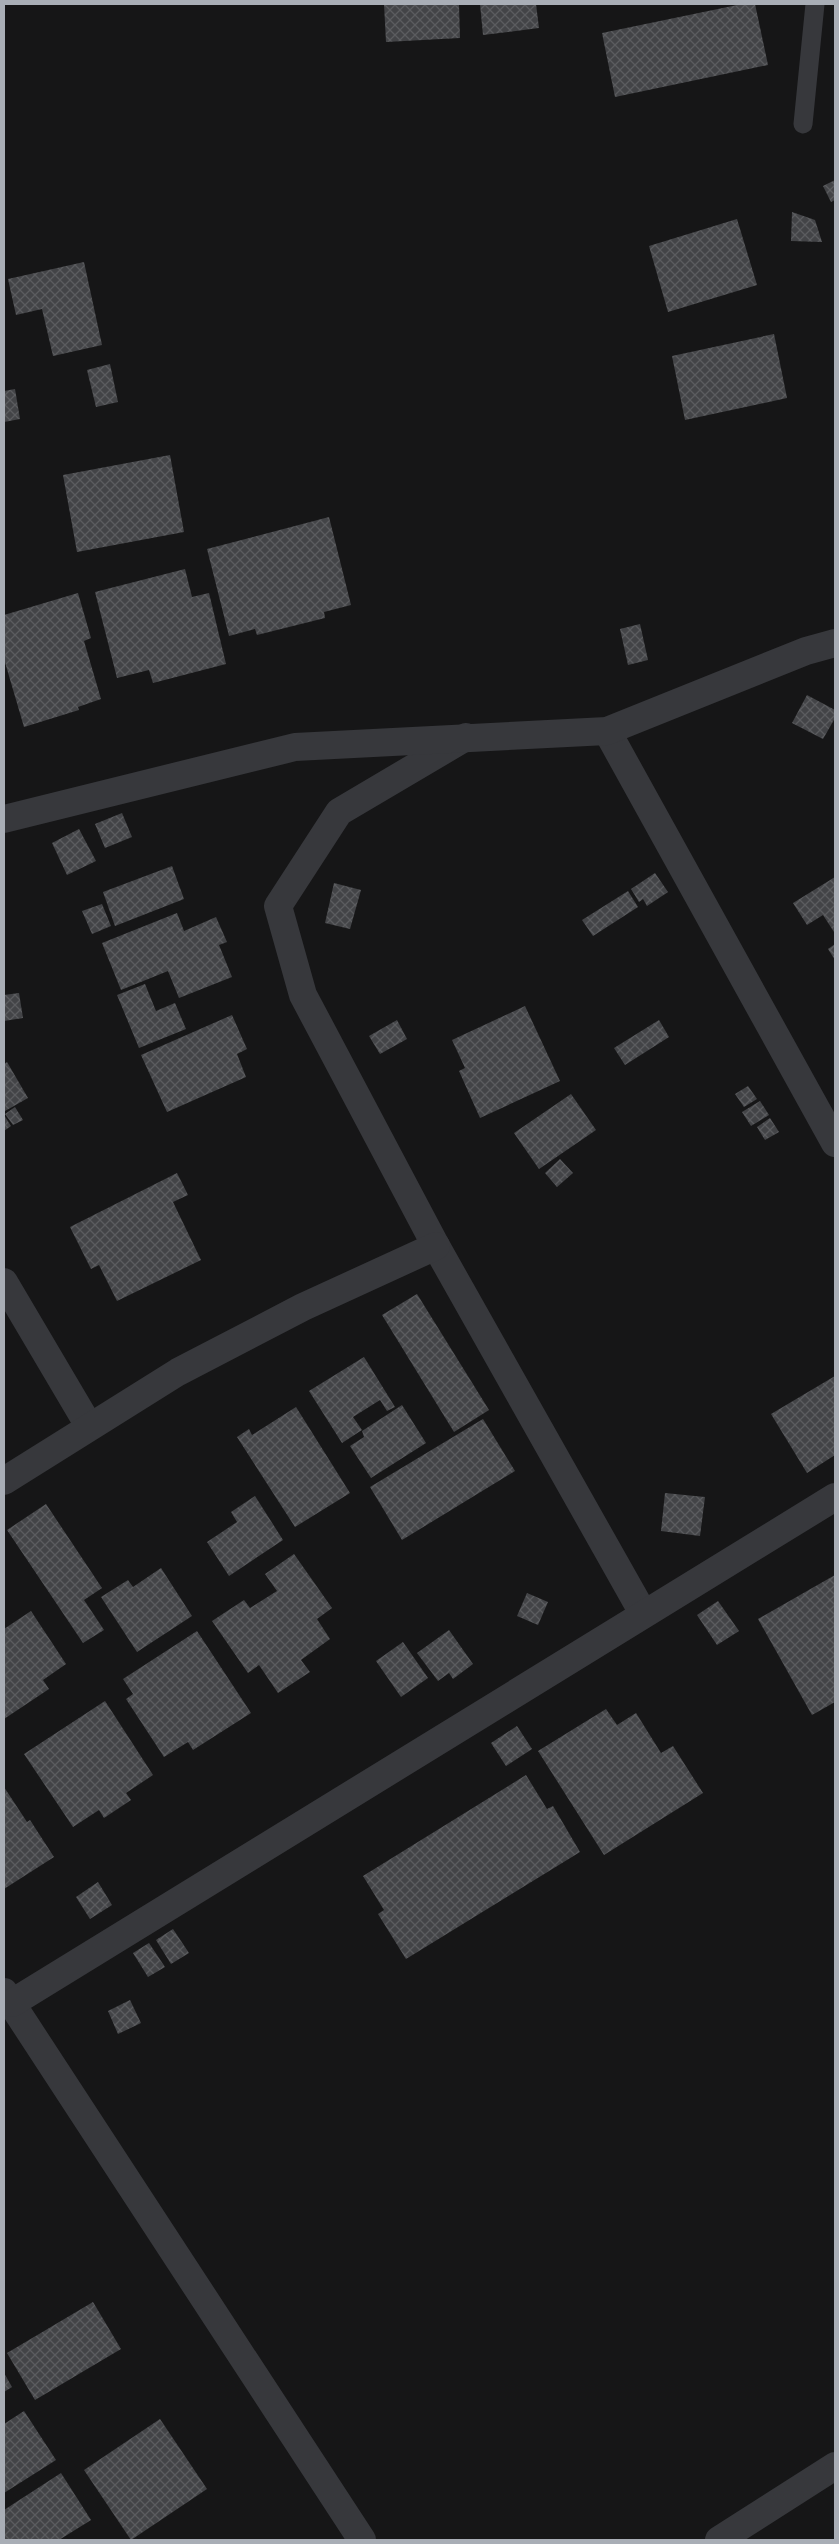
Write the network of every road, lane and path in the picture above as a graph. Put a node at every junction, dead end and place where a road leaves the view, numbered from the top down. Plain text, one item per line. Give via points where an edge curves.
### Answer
1 (815, 4) edge
2 (803, 124) dead end
3 (835, 643) edge
4 (606, 731) junction
5 (466, 737) junction
6 (4, 819) edge
7 (835, 1143) edge
8 (436, 1246) junction
9 (4, 1282) edge
10 (89, 1426) junction
11 (4, 1481) edge
12 (835, 1497) edge
13 (643, 1613) junction
14 (8, 1998) edge
15 (835, 2466) edge
16 (362, 2540) edge
17 (720, 2540) edge

1 - 2 lane
3 - 4 street via 806,651
4 - 5 street
4 - 7 street
5 - 6 street via 295,747
5 - 8 street via 339,812 278,906 303,995
8 - 10 street via 303,1307 178,1372
8 - 13 street
9 - 10 street
10 - 11 street
12 - 13 street
13 - 14 street
14 - 16 street
15 - 17 street

